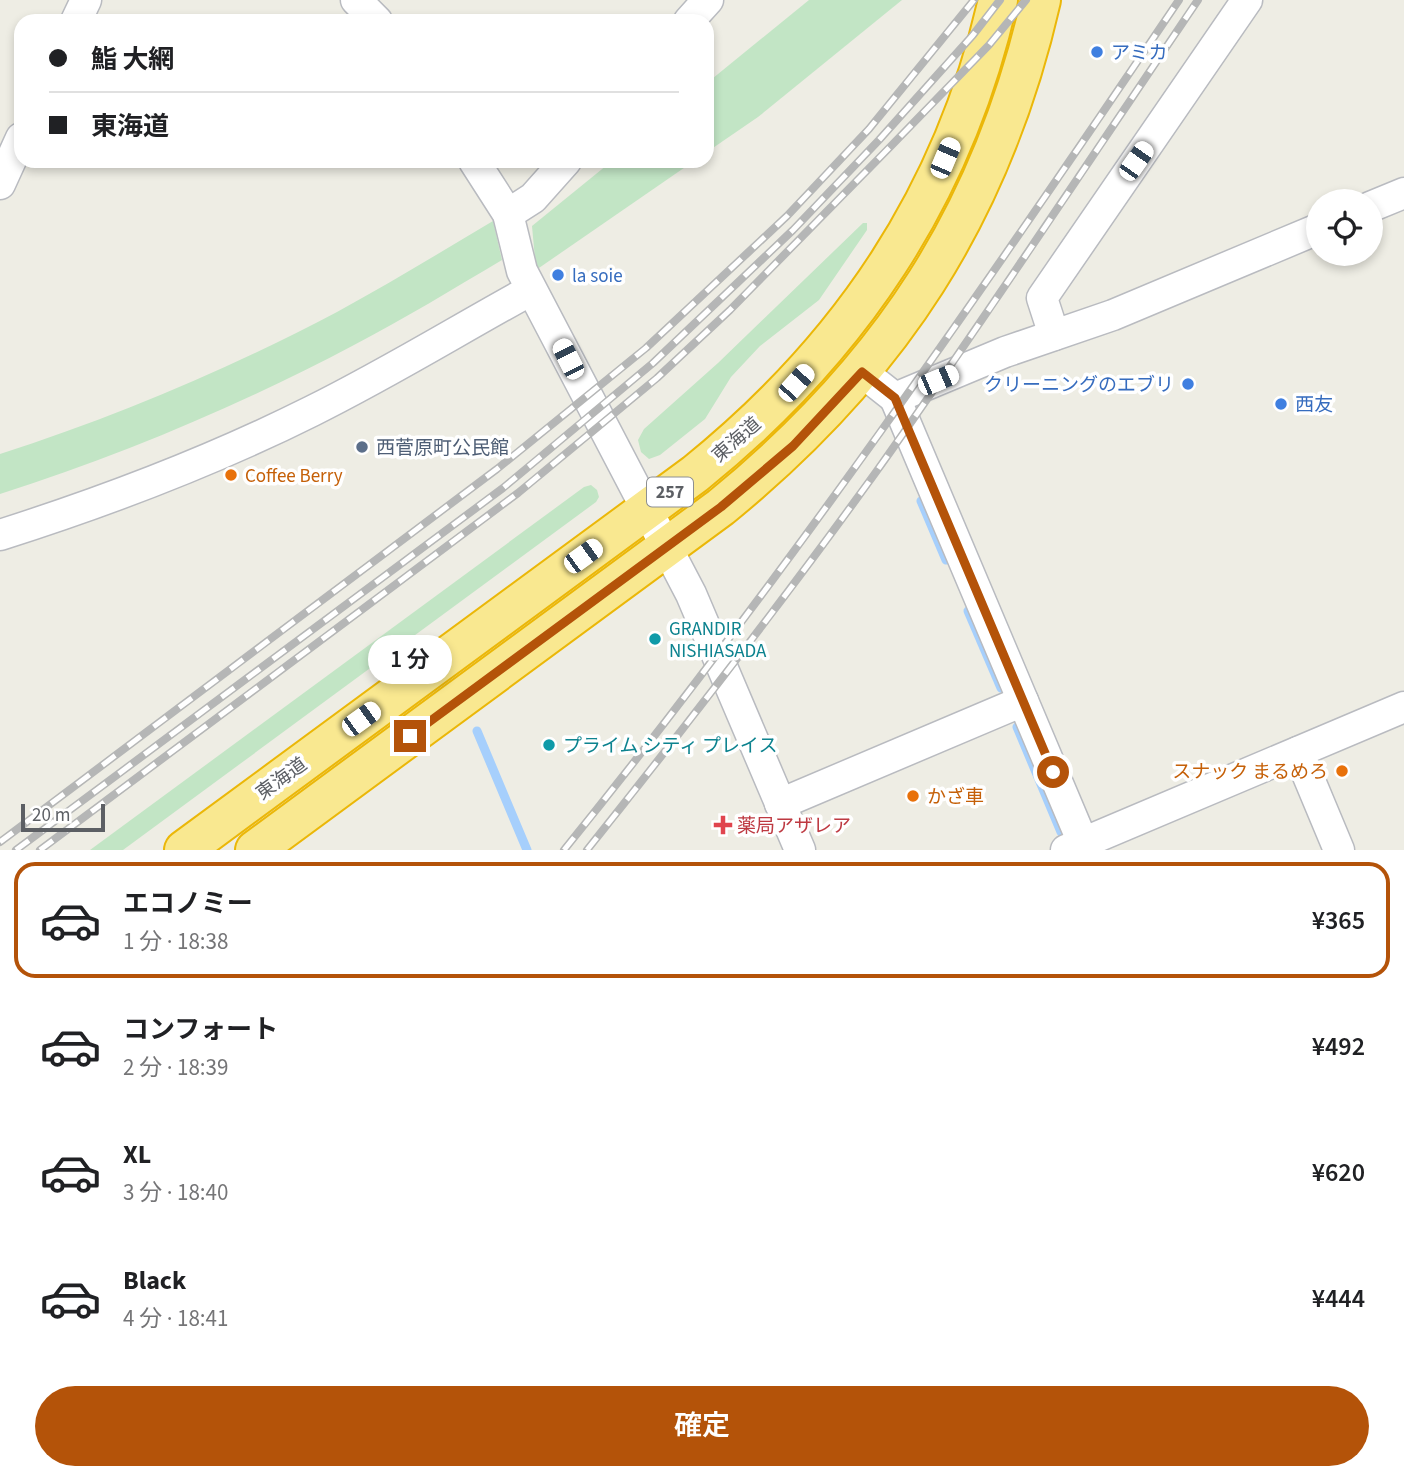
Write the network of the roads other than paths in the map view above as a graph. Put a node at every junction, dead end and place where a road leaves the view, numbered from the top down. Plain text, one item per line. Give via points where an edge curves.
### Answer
1 (356, 0) edge
2 (708, 0) edge
3 (998, 0) edge
4 (1041, 0) edge
5 (1247, 0) edge
6 (370, 14) edge
7 (695, 14) edge
8 (12, 142) edge
9 (478, 168) edge
10 (560, 168) edge
11 (0, 184) edge
12 (1404, 192) edge
13 (1383, 201) edge
14 (508, 214) junction
15 (1306, 234) edge
16 (531, 290) junction
17 (1054, 335) junction
18 (862, 372) junction
19 (895, 398) junction
20 (647, 509) junction
21 (0, 536) edge
22 (667, 547) junction
23 (1023, 701) junction
24 (1404, 707) edge
25 (1298, 752) junction
26 (780, 804) junction
27 (1087, 845) edge
28 (184, 850) edge
29 (255, 850) edge
30 (800, 850) edge
31 (1339, 850) edge

1 - 6 street
2 - 7 street
3 - 20 highway, 東海道 / 257 via 978,75 950,148 880,277 826,349 764,415
4 - 18 highway, 257 via 1018,87 974,197 915,300
5 - 17 street via 1041,298
8 - 11 street
9 - 14 street
10 - 14 street via 533,198
12 - 13 street
14 - 16 street
15 - 17 street
16 - 20 street
16 - 21 street via 373,381 248,442 120,495
17 - 19 street
18 - 19 street
18 - 22 highway, 257 via 775,461
19 - 23 street
20 - 22 street
20 - 28 highway, 東海道 / 257
22 - 26 street
22 - 29 highway, 257
23 - 26 street
23 - 27 street
24 - 25 street
25 - 27 street
25 - 31 street
26 - 30 street

